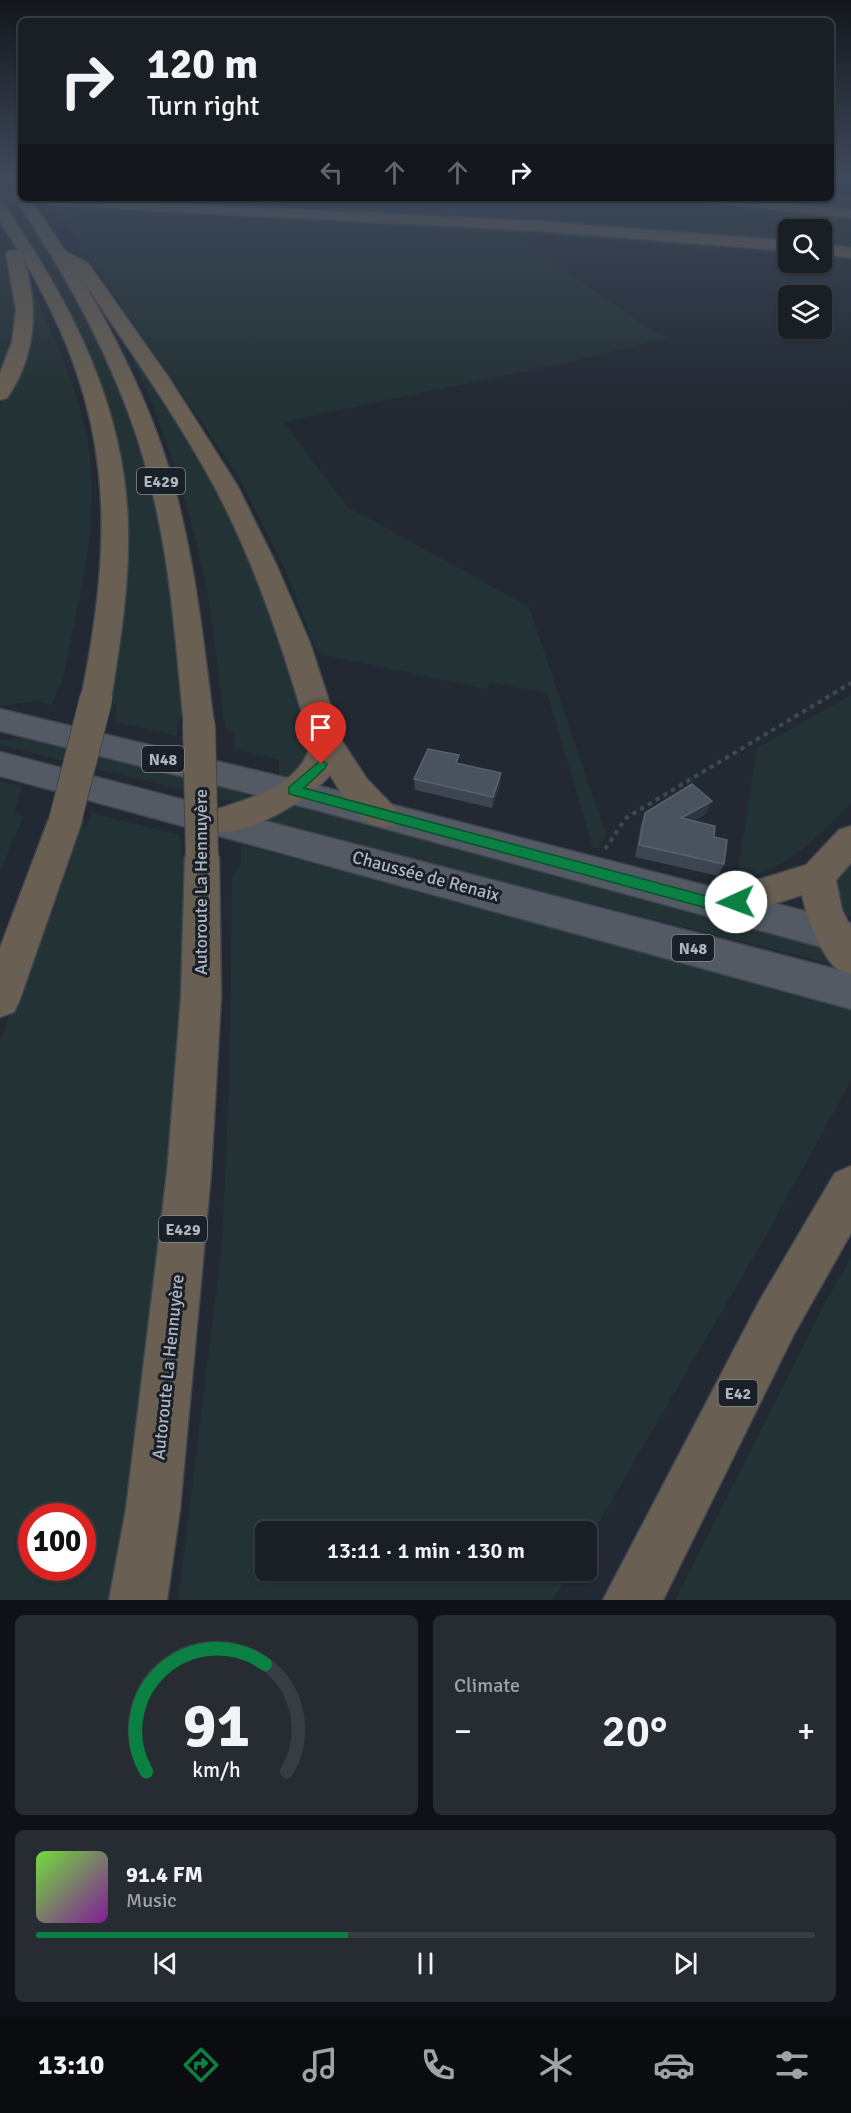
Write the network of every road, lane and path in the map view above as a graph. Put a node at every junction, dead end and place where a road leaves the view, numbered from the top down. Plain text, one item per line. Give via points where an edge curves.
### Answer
1 (12, 254) edge
2 (33, 254) edge
3 (59, 254) edge
4 (61, 256) junction
5 (0, 394) edge
6 (851, 683) edge
7 (0, 720) edge
8 (327, 743) junction
9 (0, 764) edge
10 (293, 791) junction
11 (381, 816) junction
12 (211, 839) junction
13 (851, 840) edge
14 (590, 872) junction
15 (818, 876) junction
16 (721, 906) junction
17 (845, 943) edge
18 (851, 991) edge
19 (0, 999) edge
20 (851, 1189) edge
21 (138, 1600) edge
22 (632, 1600) edge

1 - 5 highway via 21,273 27,322
2 - 19 highway, Autoroute La Hennuyère / E429, bridge via 92,389 112,473 113,588 96,699 65,821
3 - 4 highway, Autoroute La Hennuyère / E429
4 - 8 highway via 82,267 159,378 225,485 296,643
4 - 12 highway, Autoroute La Hennuyère / E429, bridge via 127,382 163,489 188,629
6 - 14 path via 626,818
7 - 10 main road, N48
8 - 10 highway via 321,764
8 - 11 highway via 355,788
9 - 12 main road, Chaussée de Renaix / N48
10 - 11 main road, N48
10 - 12 highway
11 - 14 main road, N48
12 - 18 main road, Chaussée de Renaix / N48
12 - 21 highway, Autoroute La Hennuyère / E429 via 189,1173 153,1509
13 - 15 highway
14 - 16 main road, N48
15 - 16 highway
15 - 17 highway via 821,907
16 - 17 main road, N48
20 - 22 highway, E42 via 777,1317

